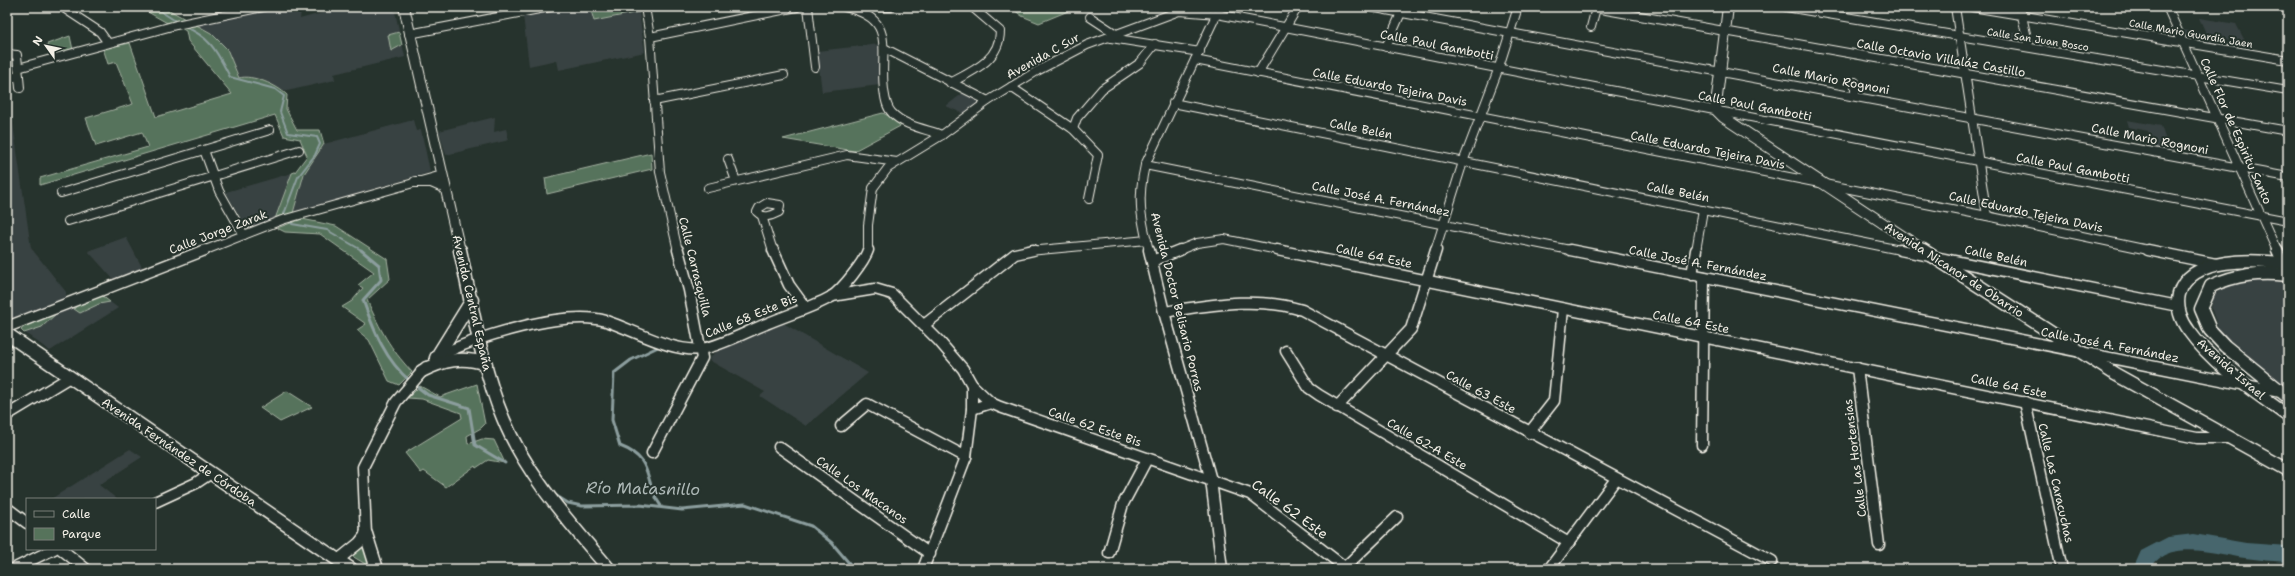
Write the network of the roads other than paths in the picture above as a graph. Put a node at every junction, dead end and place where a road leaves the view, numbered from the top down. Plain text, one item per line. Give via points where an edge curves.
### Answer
1 (62, 7) edge
2 (263, 7) edge
3 (404, 7) edge
4 (550, 7) edge
5 (645, 7) edge
6 (797, 7) edge
7 (808, 7) edge
8 (847, 7) edge
9 (891, 7) edge
10 (972, 7) edge
11 (1220, 7) edge
12 (1298, 7) edge
13 (1370, 7) edge
14 (1518, 7) edge
15 (1728, 7) edge
16 (1786, 7) edge
17 (1955, 7) edge
18 (1972, 7) edge
19 (1593, 8) edge
20 (2168, 9) dead end
21 (233, 10) edge
22 (2021, 11) edge
23 (1401, 12) junction
24 (1217, 14) junction
25 (1090, 17) dead end
26 (1139, 25) junction
27 (1591, 26) dead end
28 (1286, 28) junction
29 (1724, 31) junction
30 (1510, 32) junction
31 (409, 34) junction
32 (1116, 34) junction
33 (1958, 36) junction
34 (650, 37) junction
35 (1105, 38) junction
36 (1124, 38) junction
37 (2183, 42) junction
38 (108, 43) junction
39 (1154, 44) junction
40 (1386, 47) junction
41 (2029, 47) junction
42 (884, 48) junction
43 (1200, 52) junction
44 (7, 54) edge
45 (1195, 60) junction
46 (2288, 60) edge
47 (815, 67) dead end
48 (1498, 70) junction
49 (1719, 71) junction
50 (18, 72) junction
51 (1258, 73) junction
52 (1965, 73) junction
53 (784, 75) dead end
54 (2197, 75) junction
55 (7, 79) edge
56 (1854, 82) dead end
57 (950, 83) junction
58 (1011, 87) junction
59 (20, 88) dead end
60 (2288, 91) edge
61 (1855, 96) junction
62 (654, 101) junction
63 (988, 101) junction
64 (1173, 103) junction
65 (1717, 111) junction
66 (1479, 117) junction
67 (1973, 118) junction
68 (2217, 118) junction
69 (1073, 129) junction
70 (270, 130) dead end
71 (2288, 131) edge
72 (942, 135) junction
73 (204, 150) junction
74 (299, 150) dead end
75 (728, 159) dead end
76 (897, 162) junction
77 (1463, 162) junction
78 (1980, 162) junction
79 (1145, 166) junction
80 (2238, 168) junction
81 (442, 174) junction
82 (213, 176) junction
83 (2288, 177) edge
84 (736, 181) junction
85 (414, 182) junction
86 (1827, 185) junction
87 (445, 188) junction
88 (708, 188) dead end
89 (61, 193) dead end
90 (1089, 199) dead end
91 (1703, 210) junction
92 (762, 216) dead end
93 (1987, 216) junction
94 (2261, 216) junction
95 (68, 221) dead end
96 (2288, 221) edge
97 (1444, 225) junction
98 (244, 235) junction
99 (1147, 240) junction
100 (1928, 255) junction
101 (1152, 261) junction
102 (2216, 264) junction
103 (2285, 264) edge
104 (1692, 275) junction
105 (2288, 275) edge
106 (1704, 277) junction
107 (1426, 280) junction
108 (846, 282) junction
109 (858, 293) junction
110 (832, 296) junction
111 (472, 300) junction
112 (2178, 306) junction
113 (805, 307) junction
114 (1563, 309) junction
115 (1164, 312) junction
116 (924, 325) junction
117 (7, 327) edge
118 (7, 334) edge
119 (1704, 338) junction
120 (480, 339) junction
121 (701, 349) junction
122 (1286, 351) dead end
123 (2082, 353) junction
124 (1386, 355) junction
125 (436, 358) junction
126 (486, 364) junction
127 (1857, 368) junction
128 (420, 372) junction
129 (70, 377) junction
130 (2247, 384) junction
131 (972, 385) junction
132 (2284, 395) edge
133 (2025, 402) junction
134 (991, 403) junction
135 (1337, 407) junction
136 (972, 409) junction
137 (7, 414) edge
138 (2288, 416) edge
139 (841, 426) dead end
140 (1529, 433) junction
141 (2228, 438) junction
142 (1702, 445) dead end
143 (780, 448) dead end
144 (652, 453) dead end
145 (966, 457) junction
146 (1147, 459) junction
147 (2288, 470) edge
148 (211, 473) junction
149 (1616, 479) junction
150 (1211, 480) junction
151 (156, 502) edge
152 (7, 508) edge
153 (1397, 517) dead end
154 (26, 522) edge
155 (366, 534) junction
156 (1569, 543) junction
157 (1879, 545) dead end
158 (52, 550) edge
159 (62, 550) edge
160 (1109, 553) dead end
161 (930, 554) junction
162 (338, 560) junction
163 (1772, 561) dead end
164 (1344, 568) edge
165 (13, 569) edge
166 (86, 569) edge
167 (351, 569) edge
168 (377, 569) edge
169 (609, 569) edge
170 (923, 569) edge
171 (1222, 569) edge
172 (1549, 569) edge
173 (2062, 569) edge

1 - 38 street via 100,32
2 - 21 street
3 - 31 main road, Avenida Central España
4 - 31 street
5 - 34 street, Calle Carrasquilla
6 - 34 street
7 - 47 street
8 - 9 street
8 - 42 street via 879,23
10 - 57 street via 1000,32 1000,43 984,64
11 - 24 street, Avenida Doctor Belisario Porras
12 - 28 street
13 - 23 street, Calle Mario Rognoni
14 - 30 street
15 - 29 main road
16 - 33 street, Calle San Juan Bosco
17 - 33 street
18 - 22 street, Calle Mario Guardia Jaen
19 - 27 street
19 - 29 street, Calle Octavio Villaláz Castillo
20 - 37 street, Calle Flor de Espiritu Santo
21 - 38 street
22 - 37 street, Calle Mario Guardia Jaen
22 - 41 street
23 - 30 street, Calle Mario Rognoni
23 - 40 street
24 - 26 street, Avenida C Sur via 1179,11
24 - 28 street, Calle Paul Gambotti
24 - 43 street, Avenida Doctor Belisario Porras
25 - 32 street
26 - 32 street, Avenida C Sur
26 - 36 street via 1122,35
28 - 40 street, Calle Paul Gambotti
28 - 51 street
29 - 49 main road
29 - 52 street, Calle Octavio Villaláz Castillo
30 - 48 street
30 - 49 street, Calle Mario Rognoni
31 - 81 main road, Avenida Central España
32 - 35 street, Avenida C Sur
33 - 41 street, Calle San Juan Bosco
33 - 52 street
34 - 62 street, Calle Carrasquilla
35 - 36 street
35 - 58 street, Avenida C Sur via 1055,61
36 - 39 street
37 - 46 street, Calle Mario Guardia Jaen
37 - 54 street, Calle Flor de Espiritu Santo
38 - 50 street
39 - 43 street
39 - 69 street via 1140,63 1102,89 1077,118
40 - 48 street, Calle Paul Gambotti
41 - 54 street, Calle San Juan Bosco
42 - 57 street
42 - 72 street via 884,96 887,106 896,116
43 - 45 street, Avenida Doctor Belisario Porras
44 - 50 street via 17,55
45 - 51 street, Calle Eduardo Tejeira Davis
45 - 64 street, Avenida Doctor Belisario Porras
48 - 65 street, Calle Paul Gambotti
48 - 66 street
49 - 61 street, Calle Mario Rognoni
49 - 65 main road
50 - 55 street
50 - 59 street
51 - 66 street, Calle Eduardo Tejeira Davis
52 - 67 street
52 - 68 street, Calle Octavio Villaláz Castillo
53 - 62 street
54 - 60 street, Calle San Juan Bosco
54 - 68 street, Calle Flor de Espiritu Santo
56 - 61 street
57 - 63 street
58 - 63 street, Avenida C Sur
58 - 69 street
61 - 67 street, Calle Mario Rognoni
62 - 121 street, Calle Carrasquilla via 660,172
63 - 72 street, Avenida C Sur
64 - 77 street, Calle Belén
64 - 79 street, Avenida Doctor Belisario Porras
65 - 78 street, Calle Paul Gambotti
65 - 86 main road, Avenida Nicanor de Obarrio
66 - 77 street
66 - 86 street, Calle Eduardo Tejeira Davis
67 - 78 street
67 - 80 street, Calle Mario Rognoni
68 - 71 street, Calle Octavio Villaláz Castillo
68 - 80 street, Calle Flor de Espiritu Santo
69 - 90 street via 1098,155
70 - 73 street
72 - 76 street, Avenida C Sur
73 - 82 street
73 - 89 street
74 - 82 street
75 - 84 street
76 - 84 street via 847,155
76 - 108 street, Calle 68 Este Bis via 882,173 872,188 868,251
77 - 91 street, Calle Belén
77 - 97 street
78 - 93 street
78 - 94 street, Calle Paul Gambotti
79 - 97 street, Calle José A. Fernández
79 - 99 street, Avenida Doctor Belisario Porras via 1140,188 1140,211
80 - 83 street, Calle Mario Rognoni
80 - 94 street, Calle Flor de Espiritu Santo
81 - 85 street, Calle Jorge Zarak
81 - 87 main road, Avenida Central España
82 - 95 street
82 - 98 street
84 - 88 street
85 - 87 main road via 431,182
85 - 98 street, Calle Jorge Zarak via 300,214
86 - 93 street, Calle Eduardo Tejeira Davis
86 - 100 main road, Avenida Nicanor de Obarrio
87 - 111 main road, Avenida Central España
91 - 100 street, Calle Belén
91 - 104 street
92 - 113 street via 777,264 788,286
93 - 102 street, Calle Eduardo Tejeira Davis
94 - 96 street, Calle Paul Gambotti
94 - 103 street, Calle Flor de Espiritu Santo
97 - 104 street, Calle José A. Fernández
97 - 107 street
98 - 117 street, Calle Jorge Zarak
99 - 101 street, Avenida Doctor Belisario Porras
99 - 116 street via 1037,249 1015,254
100 - 112 street, Calle Belén
100 - 123 main road, Avenida Nicanor de Obarrio
101 - 107 street, Calle 64 Este via 1197,243 1224,239
101 - 115 street, Avenida Doctor Belisario Porras
102 - 103 main road via 2240,261
102 - 112 main road via 2190,276 2179,292
104 - 106 street, Calle José A. Fernández
105 - 132 main road, Avenida Israel via 2241,274 2212,286 2201,309 2210,330 2244,363
106 - 119 street
106 - 123 street, Calle José A. Fernández
107 - 114 street, Calle 64 Este
107 - 124 street via 1411,329
108 - 109 street
108 - 110 street, Calle 68 Este Bis
109 - 110 street
109 - 116 street via 875,289 892,294
110 - 113 street, Calle 68 Este Bis
111 - 120 main road, Avenida Central España
111 - 125 main road via 460,314
112 - 130 main road, Avenida Israel via 2181,318 2192,335
113 - 121 street, Calle 68 Este Bis
114 - 119 street, Calle 64 Este
114 - 140 street via 1554,401
115 - 124 street, Calle 63 Este via 1244,302 1284,303
115 - 150 street, Avenida Doctor Belisario Porras
116 - 131 street via 963,369
118 - 129 main road, Avenida Fernández de Córdoba
119 - 127 street, Calle 64 Este
119 - 142 street
120 - 121 street, Calle 68 Este Bis via 549,321 591,319 615,324 676,347
120 - 125 street, Calle 68 Este Bis via 456,347
120 - 126 main road, Avenida Central España
121 - 144 street, Calle Carrasquilla via 702,358
122 - 135 street, Calle 62-A Este via 1309,388
123 - 130 street, Calle José A. Fernández
123 - 141 main road, Avenida Nicanor de Obarrio
124 - 135 street
124 - 140 street, Calle 63 Este
125 - 128 street, Calle 68 Este Bis
126 - 128 main road via 469,358 453,358
126 - 169 main road, Avenida Central España via 503,418 525,460 551,500
127 - 133 street, Calle 64 Este
127 - 157 street, Calle Las Hortensias
128 - 155 street, Calle 68 Este Bis via 384,421 363,467
129 - 137 street
129 - 148 main road, Avenida Fernández de Córdoba
130 - 132 street, Calle José A. Fernández
130 - 138 main road, Avenida Israel
131 - 134 street
131 - 136 street
133 - 141 street, Calle 64 Este via 2197,438
133 - 173 street, Calle Las Caracuchas
134 - 136 street
134 - 146 street, Calle 62 Este Bis
135 - 156 street, Calle 62-A Este
136 - 145 street
139 - 145 street via 867,404
140 - 149 street, Calle 63 Este
141 - 147 main road, Avenida Nicanor de Obarrio
143 - 161 street, Calle Los Macanos
145 - 161 street
146 - 150 street, Calle 62 Este Bis
146 - 160 street via 1123,504
148 - 151 street
148 - 162 main road, Avenida Fernández de Córdoba
149 - 156 street
149 - 163 street, Calle 63 Este
150 - 164 street, Calle 62 Este via 1250,494
150 - 171 street, Avenida Doctor Belisario Porras
152 - 154 street
153 - 164 street
155 - 162 street
155 - 168 main road
156 - 172 street
158 - 165 street
159 - 166 street
161 - 170 street
162 - 167 main road, Avenida Fernández de Córdoba

